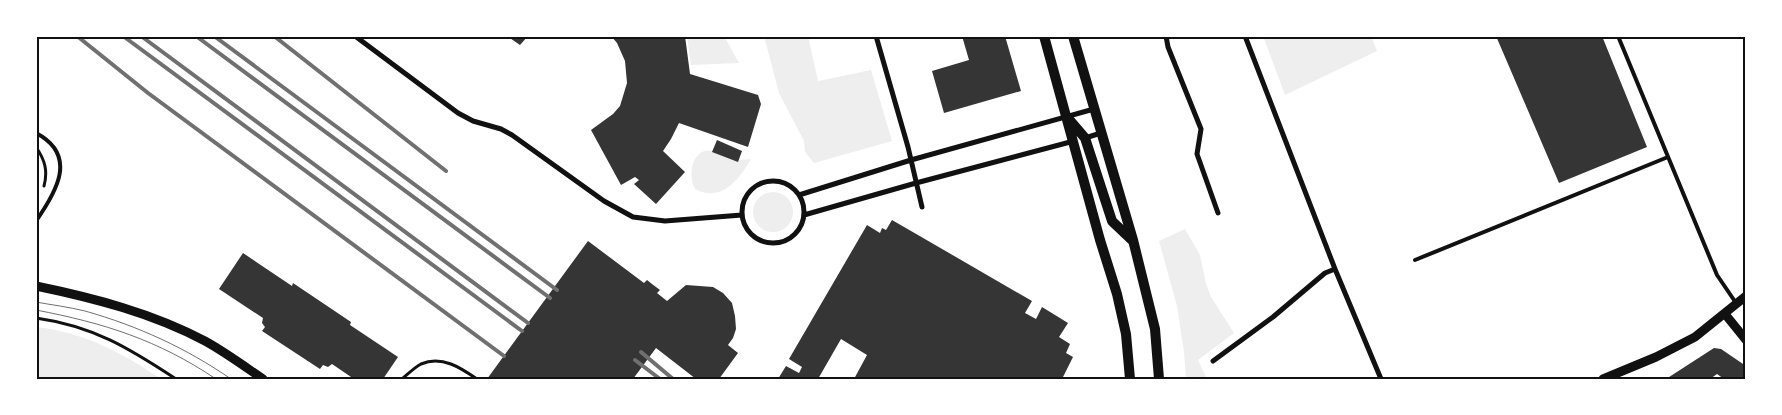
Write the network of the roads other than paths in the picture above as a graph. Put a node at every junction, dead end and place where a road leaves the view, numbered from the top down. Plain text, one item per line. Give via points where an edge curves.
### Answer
1 (355, 36) edge
2 (876, 36) edge
3 (1044, 36) edge
4 (1073, 36) edge
5 (1166, 36) edge
6 (1245, 36) edge
7 (1618, 36) edge
8 (1094, 108) junction
9 (1066, 117) junction
10 (36, 133) edge
11 (1101, 133) junction
12 (1085, 138) junction
13 (1074, 141) junction
14 (1668, 157) junction
15 (911, 160) junction
16 (916, 183) junction
17 (799, 195) junction
18 (922, 207) dead end
19 (1218, 213) dead end
20 (742, 215) junction
21 (804, 215) junction
22 (36, 221) edge
23 (1133, 240) junction
24 (1414, 260) dead end
25 (1335, 269) junction
26 (36, 286) edge
27 (1746, 296) edge
28 (1737, 304) junction
29 (1725, 314) junction
30 (1746, 340) edge
31 (1213, 361) dead end
32 (263, 379) edge
33 (1130, 379) edge
34 (1159, 379) edge
35 (1381, 379) edge
36 (1603, 379) edge

1 - 20 street via 458,113 512,135 604,201 633,217 665,221
2 - 15 street
3 - 9 main road
4 - 8 main road
5 - 19 street via 1201,129 1197,154
6 - 25 street
7 - 14 lane
8 - 9 street
8 - 11 main road
9 - 12 main road
9 - 13 main road
9 - 15 street
10 - 22 lane via 49,140 58,151 61,168 55,188
11 - 12 street
11 - 23 main road
12 - 13 street
12 - 23 main road via 1112,221
13 - 16 street
13 - 33 main road via 1118,294
14 - 24 lane
14 - 28 lane via 1717,275
15 - 16 street
15 - 17 street
16 - 18 street
16 - 21 street
17 - 20 street via 784,183 766,182 745,197
17 - 21 street
20 - 21 street via 749,232 760,240 773,243 792,236 801,226
23 - 34 main road via 1155,329
25 - 31 street
25 - 35 street
26 - 32 street via 126,308 164,322 205,341
27 - 28 street
28 - 29 street
29 - 30 street
29 - 36 street via 1695,337

